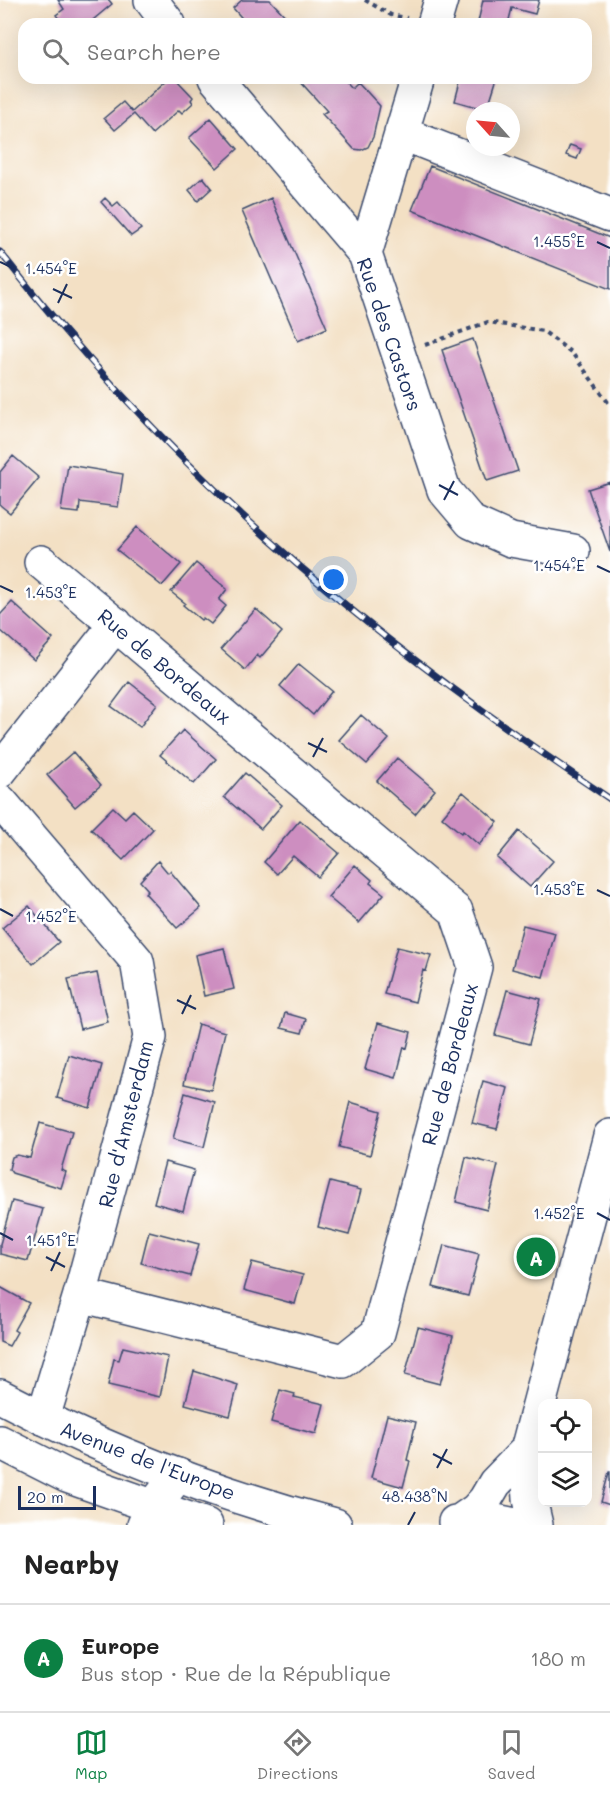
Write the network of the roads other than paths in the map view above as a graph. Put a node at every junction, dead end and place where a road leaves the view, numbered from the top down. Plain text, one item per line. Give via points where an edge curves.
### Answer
1 (220, 84) edge
2 (416, 84) edge
3 (401, 133) junction
4 (610, 215) edge
5 (364, 254) junction
6 (573, 550) dead end
7 (41, 562) dead end
8 (116, 624) junction
9 (0, 771) edge
10 (0, 801) edge
11 (610, 1136) edge
12 (80, 1294) junction
13 (0, 1396) edge
14 (43, 1418) junction
15 (0, 1442) edge
16 (527, 1450) junction
17 (178, 1476) junction
18 (149, 1516) edge
19 (452, 1523) edge
20 (206, 1525) edge
21 (334, 1525) edge
22 (515, 1525) edge
23 (536, 1525) edge

1 - 5 street, Rue des Castors
2 - 3 street
3 - 4 street
3 - 5 street
5 - 6 street, Rue des Castors via 444,490 471,522 511,540
7 - 8 street, Rue de Bordeaux
8 - 9 street
8 - 12 street, Rue de Bordeaux via 456,911 475,967 378,1333 343,1361
10 - 12 street, Rue d'Amsterdam via 137,961 150,1037
11 - 16 street
12 - 14 street, Rue d'Amsterdam
13 - 14 street, Avenue de l'Europe
14 - 17 street, Avenue de l'Europe
15 - 18 street, Avenue de l'Europe
16 - 19 street via 495,1483 477,1510
16 - 23 street
17 - 18 street
17 - 21 street, Avenue de l'Europe
18 - 20 street, Avenue de l'Europe
19 - 22 street via 481,1518

